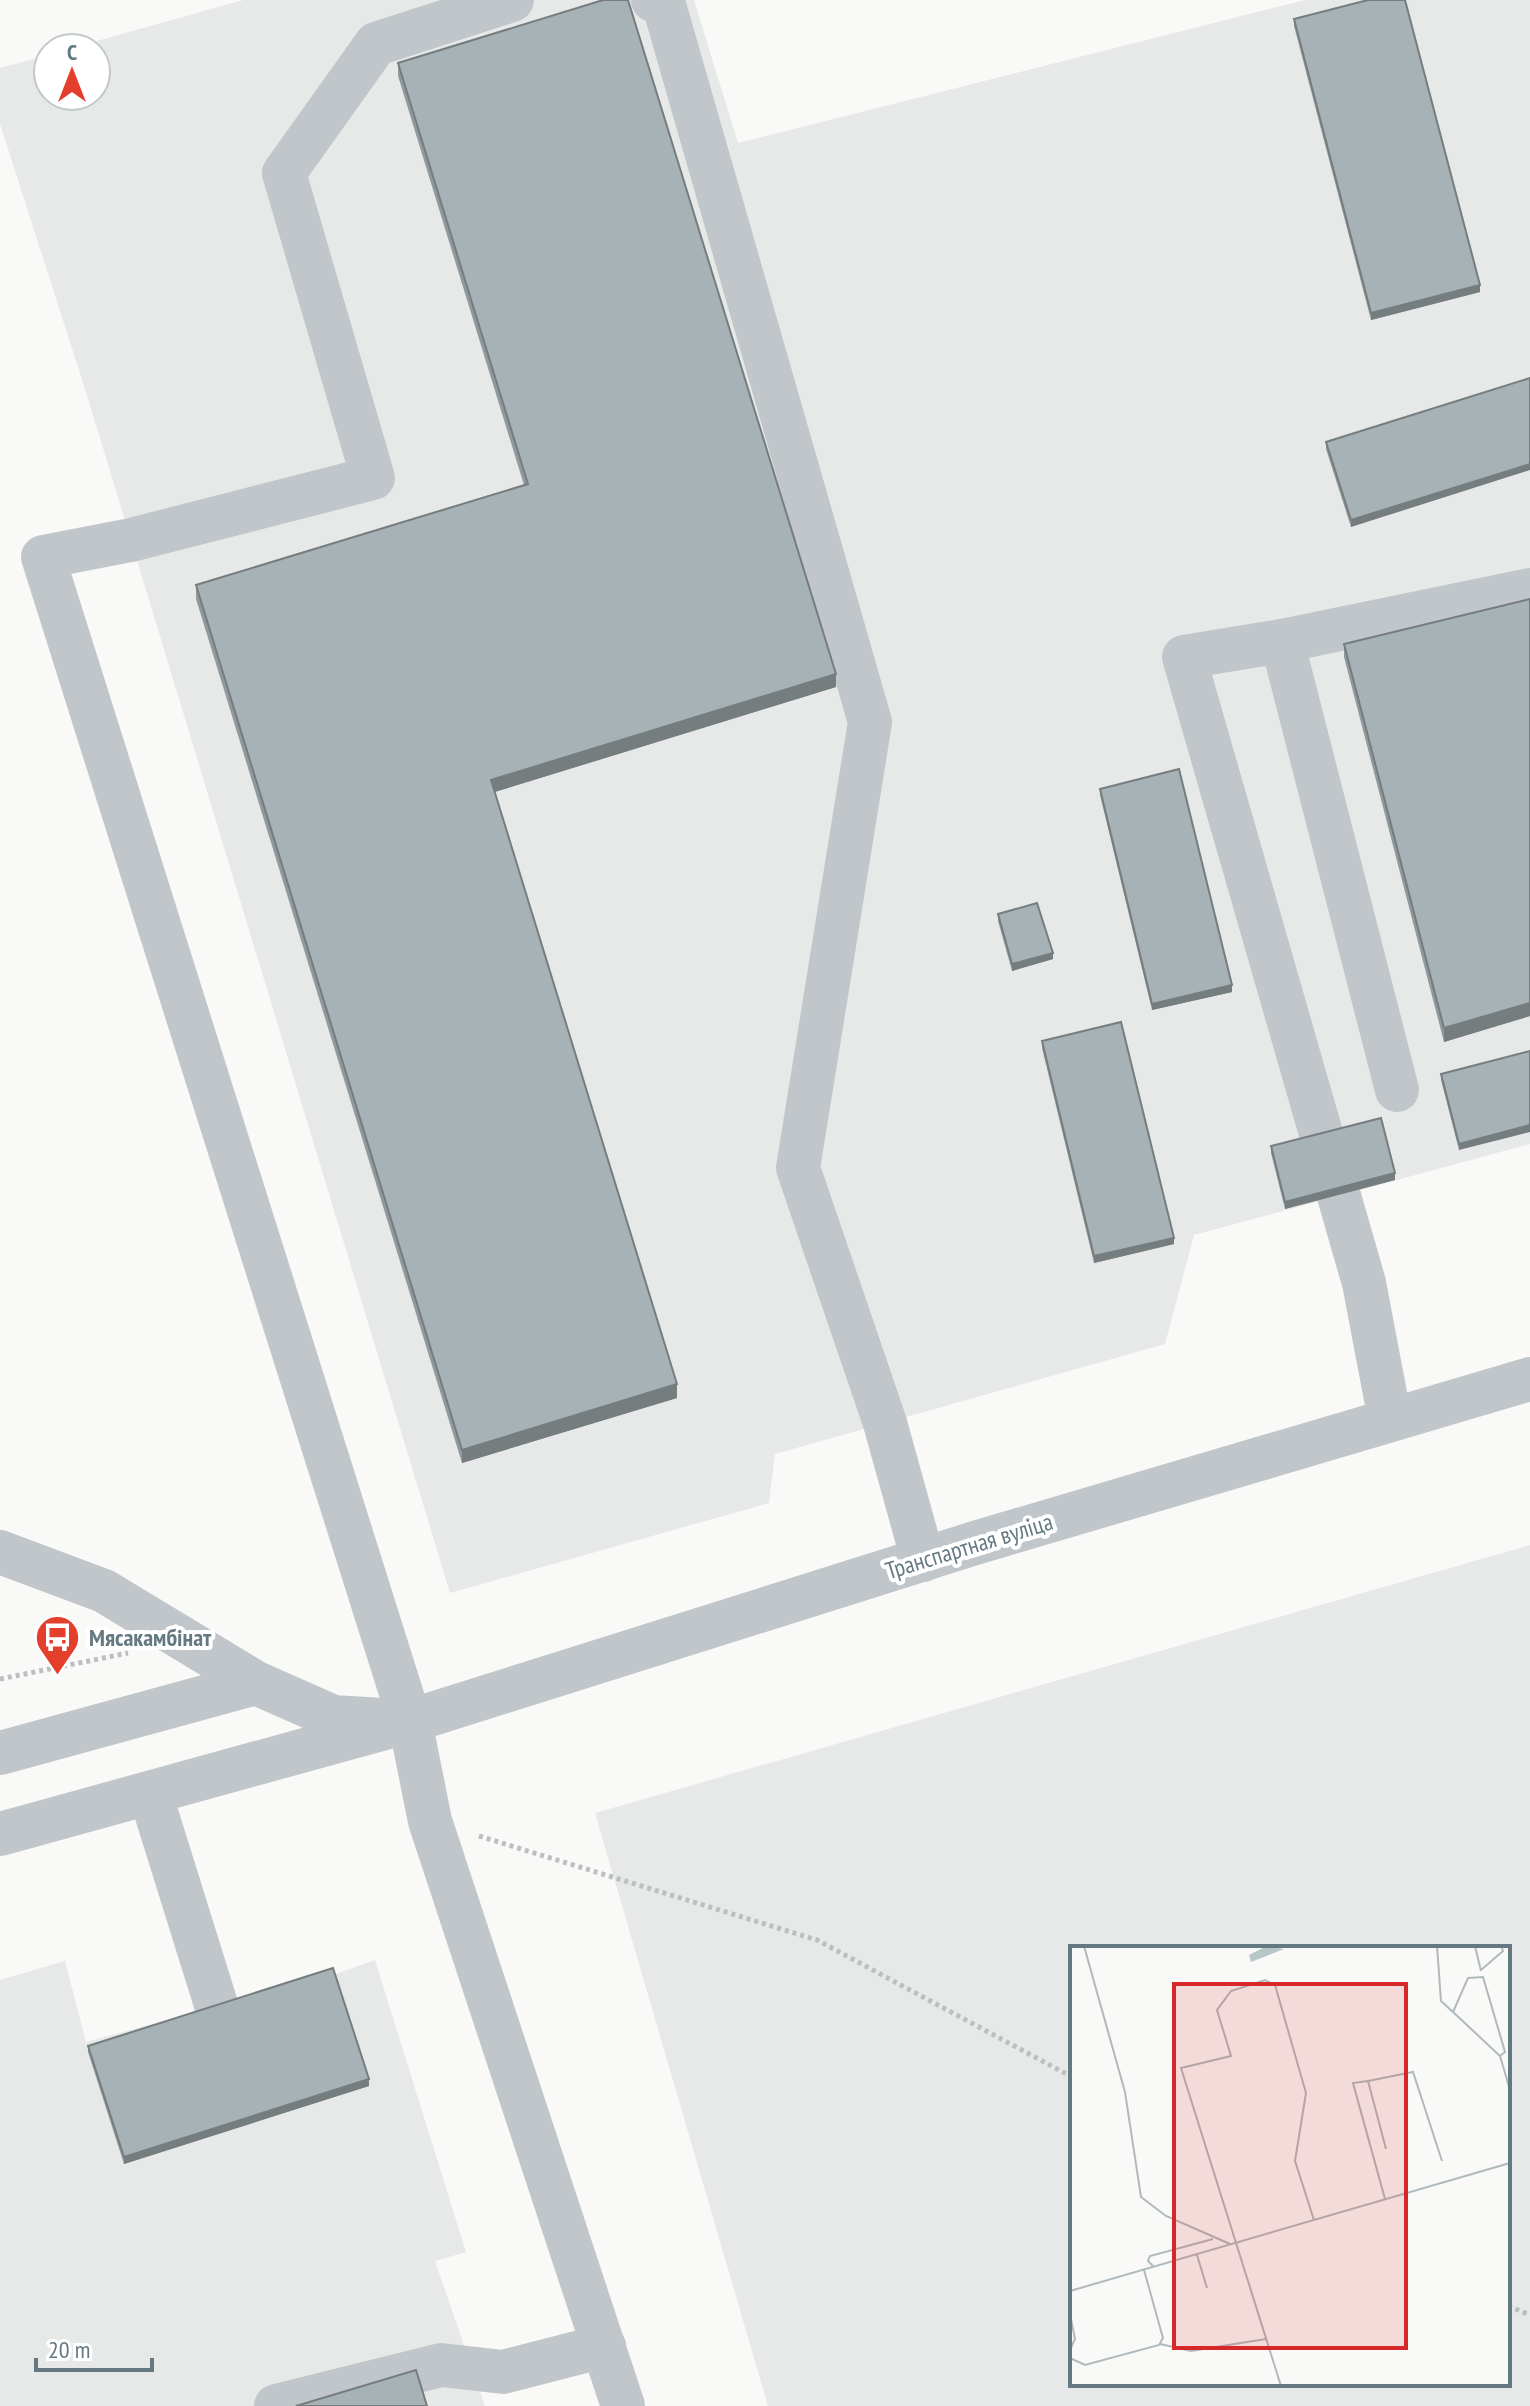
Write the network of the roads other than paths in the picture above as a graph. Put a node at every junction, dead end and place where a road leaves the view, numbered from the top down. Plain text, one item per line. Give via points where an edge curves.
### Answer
1 (512, 0) edge
2 (653, 0) edge
3 (1530, 590) edge
4 (1282, 641) junction
5 (1397, 1090) dead end
6 (1530, 1379) edge
7 (1390, 1420) junction
8 (0, 1552) edge
9 (923, 1560) junction
10 (256, 1683) junction
11 (410, 1721) junction
12 (0, 1753) edge
13 (150, 1793) junction
14 (0, 1834) edge
15 (218, 2011) edge
16 (604, 2346) junction
17 (276, 2406) edge
18 (623, 2406) edge

1 - 11 street via 376,44 284,173 373,478 43,557
2 - 9 street via 664,5 870,722 798,1168 885,1423
3 - 4 street
4 - 5 street
4 - 7 street via 1184,657 1364,1283
6 - 7 street, Транспартная вуліца
7 - 9 street, Транспартная вуліца
8 - 10 street via 104,1591
9 - 11 street, Транспартная вуліца
10 - 11 street via 333,1717
10 - 12 street
11 - 13 street, Транспартная вуліца
11 - 16 street via 430,1821
13 - 14 street, Транспартная вуліца
13 - 15 street
16 - 17 street via 503,2372 441,2365
16 - 18 street

